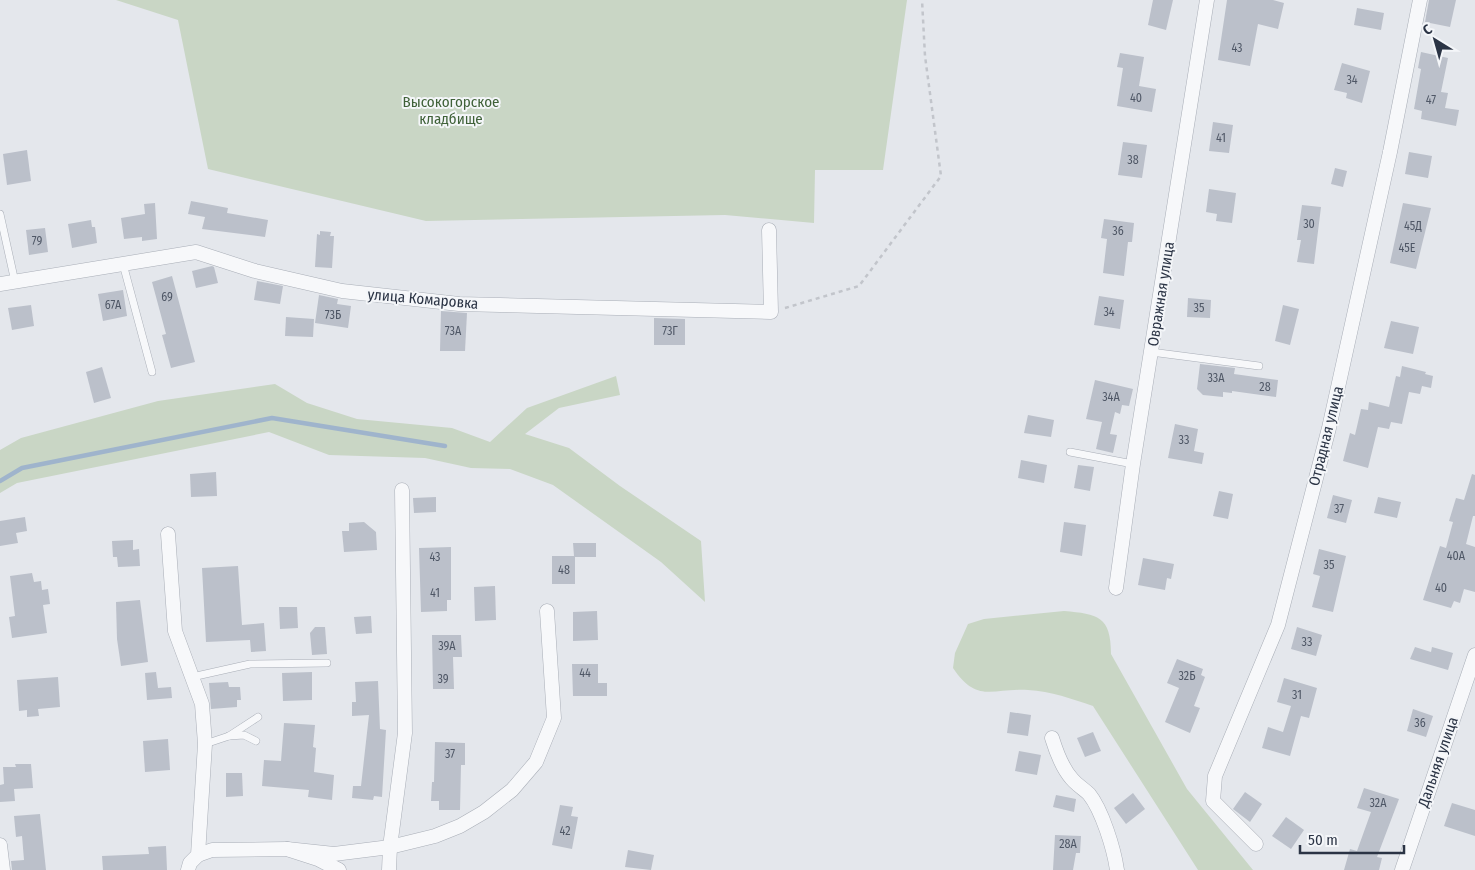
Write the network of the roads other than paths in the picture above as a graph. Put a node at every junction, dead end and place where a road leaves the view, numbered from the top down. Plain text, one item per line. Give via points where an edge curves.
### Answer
1 (1207, 0) edge
2 (1420, 0) edge
3 (0, 214) edge
4 (769, 230) dead end
5 (123, 264) junction
6 (15, 282) junction
7 (0, 284) edge
8 (1151, 352) junction
9 (1259, 366) dead end
10 (152, 372) dead end
11 (1070, 452) dead end
12 (1133, 464) junction
13 (402, 490) dead end
14 (168, 534) dead end
15 (1116, 588) dead end
16 (547, 611) dead end
17 (1475, 655) edge
18 (327, 663) dead end
19 (192, 677) junction
20 (258, 717) dead end
21 (229, 736) junction
22 (1052, 738) dead end
23 (256, 741) dead end
24 (205, 744) junction
25 (1256, 844) dead end
26 (0, 845) edge
27 (390, 847) junction
28 (287, 849) junction
29 (198, 855) junction
30 (3, 870) edge
31 (188, 870) edge
32 (339, 870) edge
33 (389, 870) edge
34 (1117, 870) edge
35 (1402, 870) edge

1 - 8 street, Овражная улица
2 - 25 street, Отрадная улица via 1329,428 1278,625 1215,776 1213,801
3 - 6 lane
4 - 5 street, улица Комаровка via 771,312 459,304 342,291 255,271 196,252
5 - 6 street, улица Комаровка
5 - 10 lane
6 - 7 street, улица Комаровка
8 - 9 lane
8 - 12 street, Овражная улица
11 - 12 lane
12 - 15 street, Овражная улица
13 - 27 street via 406,733
14 - 19 street via 175,631
16 - 27 street via 554,718 536,762 512,790 460,826
17 - 35 street, Дальняя улица
18 - 19 lane via 250,664
19 - 24 street via 202,704
20 - 21 lane
21 - 23 lane via 244,735
21 - 24 lane
22 - 34 street via 1071,778 1095,804
24 - 29 street
26 - 30 street
27 - 28 street via 334,854
27 - 33 street
28 - 29 street via 212,850
28 - 32 street
29 - 31 street

